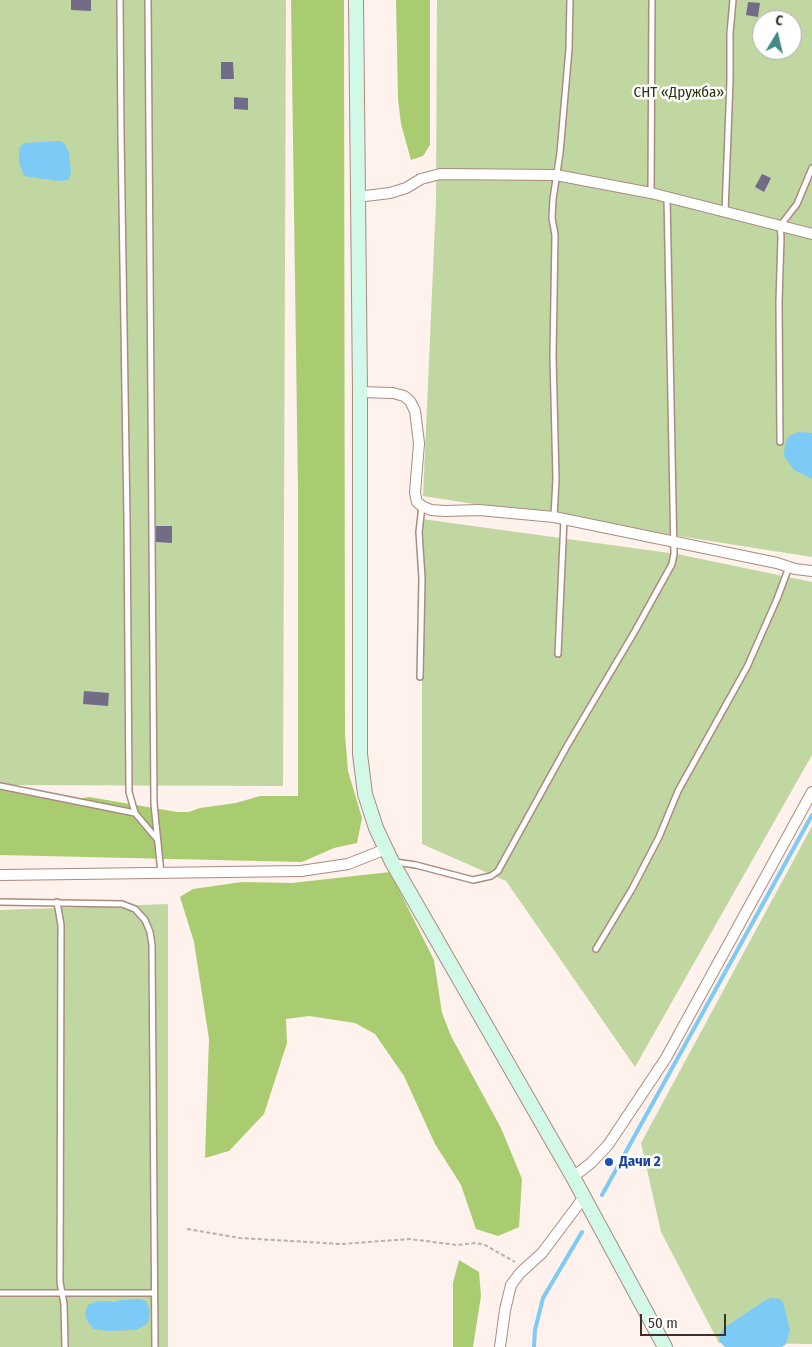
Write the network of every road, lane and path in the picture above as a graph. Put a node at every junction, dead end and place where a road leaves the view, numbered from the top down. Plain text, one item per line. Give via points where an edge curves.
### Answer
1 (120, 0) edge
2 (148, 0) edge
3 (356, 0) edge
4 (570, 0) edge
5 (652, 0) edge
6 (733, 0) edge
7 (812, 168) edge
8 (556, 175) junction
9 (651, 193) junction
10 (357, 197) junction
11 (667, 197) junction
12 (725, 212) junction
13 (780, 226) junction
14 (812, 234) edge
15 (360, 392) junction
16 (780, 442) dead end
17 (422, 506) junction
18 (559, 518) junction
19 (673, 542) junction
20 (789, 567) junction
21 (812, 571) edge
22 (558, 654) dead end
23 (420, 677) dead end
24 (0, 786) edge
25 (812, 792) edge
26 (136, 814) junction
27 (158, 840) junction
28 (386, 849) junction
29 (392, 862) junction
30 (161, 873) junction
31 (0, 875) edge
32 (0, 902) edge
33 (57, 902) junction
34 (596, 949) dead end
35 (573, 1177) junction
36 (584, 1197) junction
37 (187, 1229) dead end
38 (530, 1263) junction
39 (0, 1292) edge
40 (62, 1292) junction
41 (154, 1293) junction
42 (65, 1347) edge
43 (155, 1347) edge
44 (500, 1347) edge
45 (666, 1347) edge

1 - 26 lane via 129,792
2 - 27 lane via 154,804
3 - 10 street
4 - 8 lane via 569,49
5 - 9 lane
6 - 12 lane
7 - 13 lane via 797,204
8 - 9 street
8 - 10 street via 440,174 390,193
8 - 18 lane via 552,218 555,235 553,356
9 - 11 street
10 - 15 street
11 - 12 street
11 - 19 lane
12 - 13 street
13 - 14 street
13 - 16 lane
15 - 17 street via 393,393 410,401 415,411 419,443 415,493 417,502
15 - 28 street via 361,774 370,811
17 - 18 street via 431,510 479,510
17 - 23 lane via 419,532 422,578
18 - 19 street
18 - 22 lane
19 - 20 street
19 - 29 lane via 672,564 498,870 492,876 473,880
20 - 21 street
20 - 34 lane via 747,667 678,791 636,880
24 - 26 lane
25 - 35 street via 666,1058 608,1145
26 - 27 lane
27 - 30 lane
28 - 29 street
28 - 30 street via 348,864 301,871
29 - 35 street
30 - 31 street
32 - 33 lane
33 - 40 lane via 61,925
33 - 41 lane via 122,904 135,909 150,932
35 - 36 street
36 - 38 street via 542,1253
36 - 45 street
37 - 38 path via 240,1238 341,1244 410,1239 475,1244 485,1245 521,1264
38 - 44 street via 511,1285
39 - 40 lane
40 - 41 lane
40 - 42 lane
41 - 43 lane

